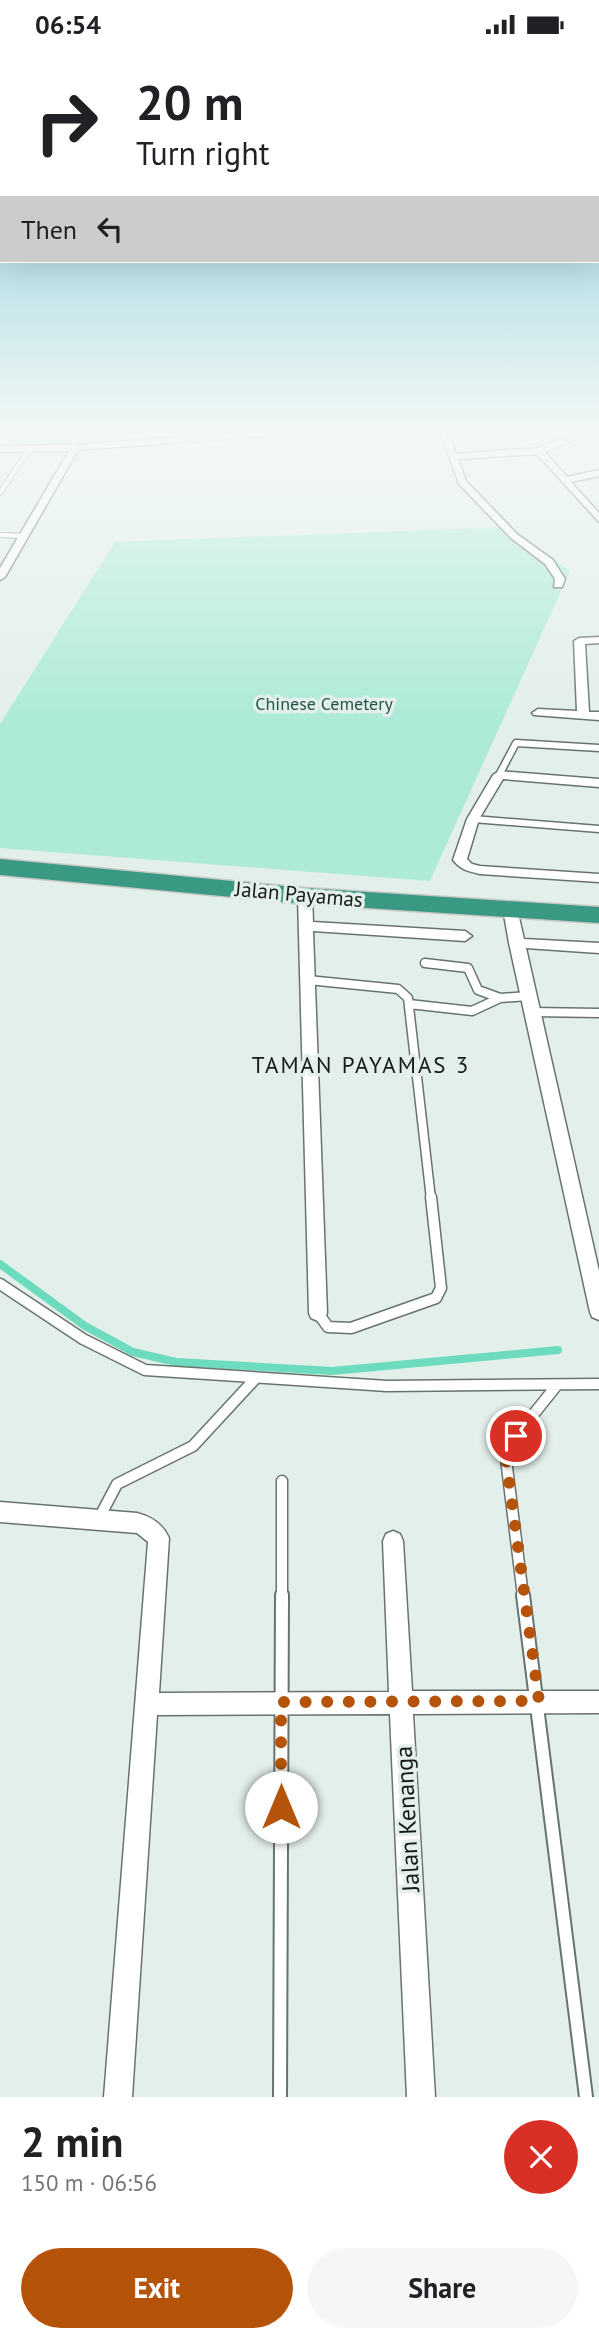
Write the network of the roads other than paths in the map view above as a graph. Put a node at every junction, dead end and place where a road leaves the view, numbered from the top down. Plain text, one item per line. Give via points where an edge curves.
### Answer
1 (29, 528) edge
2 (506, 528) edge
3 (0, 535) edge
4 (24, 536) junction
5 (0, 577) edge
6 (558, 585) dead end
7 (599, 640) edge
8 (538, 713) dead end
9 (583, 716) junction
10 (599, 716) edge
11 (599, 748) edge
12 (499, 775) junction
13 (599, 783) edge
14 (473, 819) junction
15 (599, 828) edge
16 (0, 867) edge
17 (599, 878) edge
18 (305, 896) junction
19 (509, 909) junction
20 (599, 915) edge
21 (306, 926) junction
22 (465, 936) dead end
23 (516, 943) junction
24 (599, 948) edge
25 (425, 963) dead end
26 (308, 980) junction
27 (500, 998) junction
28 (409, 1004) junction
29 (530, 1004) junction
30 (599, 1013) edge
31 (596, 1283) edge
32 (0, 1284) edge
33 (599, 1312) edge
34 (318, 1313) joint
35 (255, 1379) junction
36 (599, 1384) edge
37 (557, 1385) junction
38 (282, 1481) dead end
39 (0, 1513) edge
40 (98, 1520) junction
41 (393, 1541) dead end
42 (401, 1701) junction
43 (539, 1701) junction
44 (281, 1702) junction
45 (599, 1702) edge
46 (149, 1704) junction
47 (118, 2097) edge
48 (280, 2097) edge
49 (422, 2097) edge
50 (586, 2097) edge

1 - 4 street
2 - 6 street via 550,562 560,579
3 - 4 lane
4 - 5 street
7 - 9 street via 581,639 579,647
8 - 9 street
9 - 10 street
11 - 12 lane via 516,743
12 - 13 street
12 - 14 street
14 - 15 lane
14 - 17 street via 460,860 467,867
16 - 18 highway, Jalan Payamas
18 - 19 highway, Jalan Payamas
18 - 21 street
19 - 20 highway, Jalan Payamas
19 - 23 street
21 - 22 street
21 - 26 street
23 - 24 street
23 - 29 street
25 - 27 lane via 464,966 471,971 478,990
26 - 28 lane via 398,989
26 - 34 street
27 - 28 lane via 472,1011
27 - 29 lane
28 - 34 lane via 440,1294 351,1328 328,1327
29 - 30 lane
29 - 31 street
31 - 33 street
32 - 35 lane via 83,1339 145,1370
35 - 37 lane via 387,1386
35 - 40 lane via 193,1446 117,1484
36 - 37 lane
37 - 43 lane via 516,1436 506,1459
38 - 44 lane
39 - 40 street
40 - 46 street via 146,1525 159,1538
41 - 42 street, Jalan Kenanga
42 - 43 street
42 - 44 street
42 - 49 street, Jalan Kenanga
43 - 45 street
43 - 50 lane
44 - 46 street
44 - 48 lane
46 - 47 street

